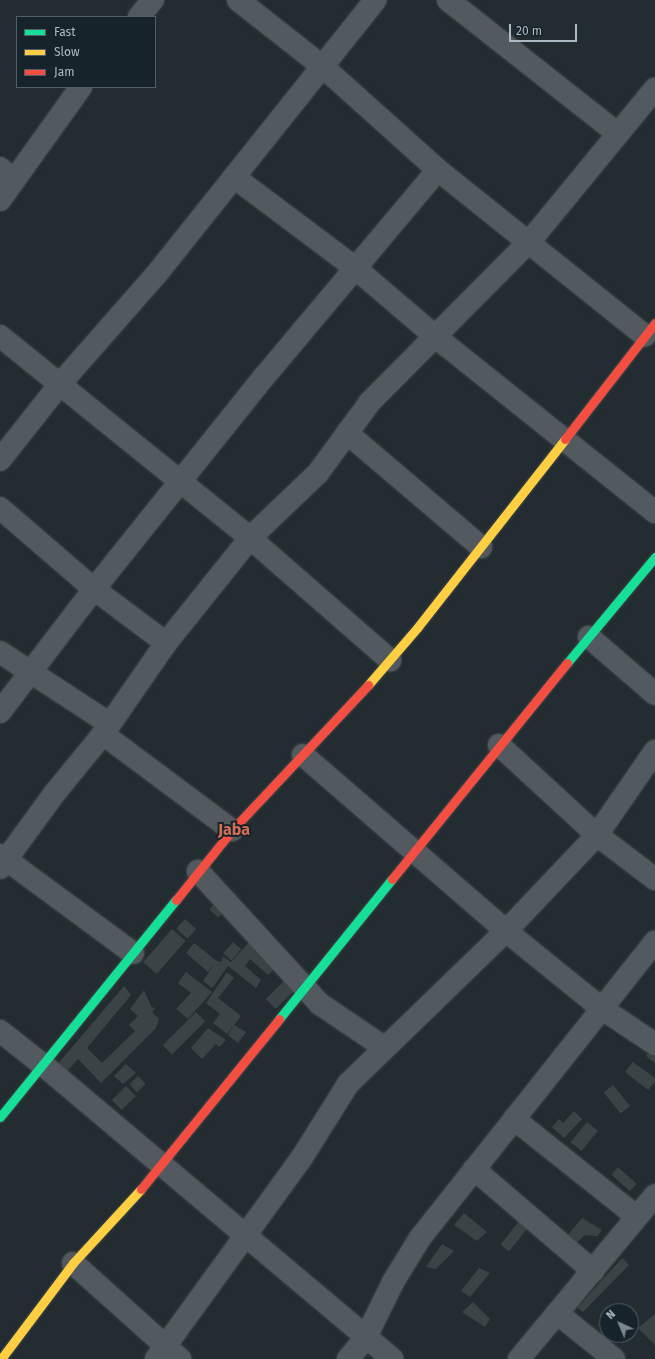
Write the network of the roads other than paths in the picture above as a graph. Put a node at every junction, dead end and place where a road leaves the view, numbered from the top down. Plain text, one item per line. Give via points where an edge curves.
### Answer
1 (153, 0) edge
2 (238, 0) edge
3 (375, 0) edge
4 (448, 0) edge
5 (140, 16) edge
6 (322, 66) junction
7 (80, 88) edge
8 (655, 89) edge
9 (618, 134) junction
10 (438, 170) junction
11 (7, 174) edge
12 (234, 177) junction
13 (0, 200) edge
14 (530, 241) junction
15 (354, 267) junction
16 (650, 330) edge
17 (0, 336) edge
18 (437, 338) junction
19 (60, 384) junction
20 (347, 433) junction
21 (564, 439) junction
22 (0, 460) edge
23 (181, 483) junction
24 (0, 508) edge
25 (655, 512) edge
26 (250, 538) junction
27 (481, 547) junction
28 (655, 557) edge
29 (94, 589) junction
30 (589, 637) junction
31 (166, 643) junction
32 (0, 652) edge
33 (390, 660) junction
34 (31, 673) junction
35 (655, 694) edge
36 (0, 712) edge
37 (106, 729) junction
38 (499, 745) junction
39 (655, 751) edge
40 (303, 755) junction
41 (232, 830) junction
42 (597, 835) junction
43 (414, 852) junction
44 (2, 861) edge
45 (198, 871) junction
46 (655, 879) edge
47 (506, 931) junction
48 (655, 942) edge
49 (133, 954) junction
50 (305, 988) junction
51 (601, 1008) junction
52 (0, 1031) edge
53 (655, 1044) edge
54 (385, 1048) junction
55 (42, 1064) junction
56 (0, 1116) edge
57 (514, 1119) junction
58 (162, 1166) junction
59 (474, 1169) junction
60 (655, 1195) edge
61 (636, 1217) junction
62 (246, 1236) junction
63 (73, 1264) junction
64 (592, 1271) junction
65 (557, 1313) junction
66 (364, 1339) junction
67 (167, 1355) edge
68 (1, 1359) edge
69 (348, 1359) edge
70 (392, 1359) edge
71 (519, 1359) edge
72 (614, 1359) edge

1 - 5 street
2 - 6 street
3 - 6 street
4 - 9 street
6 - 10 street
6 - 12 street
7 - 11 street
8 - 9 street
9 - 14 street
10 - 14 street
10 - 15 street
11 - 13 street
12 - 15 street
12 - 19 street via 155,276
14 - 16 street
14 - 18 street
15 - 18 street
15 - 23 street
16 - 21 street
17 - 19 street
18 - 20 street via 370,402
18 - 21 street
19 - 22 street
19 - 23 street
20 - 26 street via 318,472
20 - 27 street
21 - 25 street
21 - 27 street
23 - 26 street
23 - 29 street
24 - 29 street
26 - 31 street
26 - 33 street
27 - 33 street
28 - 30 street
29 - 31 street
29 - 34 street
30 - 35 street
30 - 38 street
31 - 37 street
32 - 34 street
33 - 40 street
34 - 36 street
34 - 37 street
37 - 41 street
37 - 44 street
38 - 42 street
38 - 43 street
39 - 42 street
40 - 41 street
40 - 43 street
41 - 45 street
42 - 46 street
42 - 47 street
43 - 47 street
43 - 50 street
44 - 49 street
45 - 49 street
45 - 50 street
47 - 51 street
47 - 54 street
48 - 51 street
49 - 55 street
50 - 54 street via 320,1004
50 - 58 street
51 - 53 street
51 - 57 street
52 - 55 street
54 - 62 street via 348,1084 301,1159
55 - 56 street
55 - 58 street
57 - 59 street
57 - 61 street
58 - 62 street
58 - 63 street
59 - 64 street
59 - 66 street via 420,1238 393,1282
60 - 61 street
61 - 64 street
62 - 66 street
62 - 67 street
63 - 67 street
63 - 68 street
64 - 65 street
65 - 71 street
65 - 72 street
66 - 69 street
66 - 70 street

